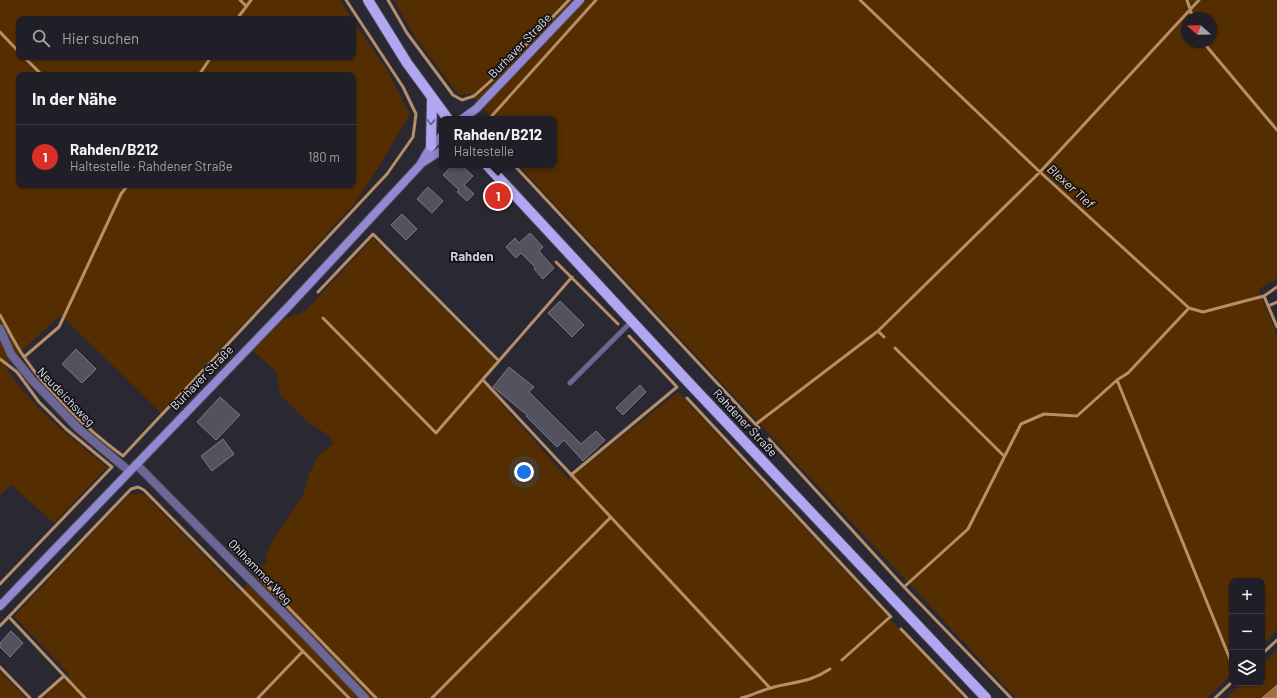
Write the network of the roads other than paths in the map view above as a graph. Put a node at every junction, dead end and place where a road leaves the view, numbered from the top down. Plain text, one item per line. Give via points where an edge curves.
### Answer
1 (368, 0) edge
2 (580, 0) edge
3 (432, 99) junction
4 (476, 109) junction
5 (446, 116) edge
6 (466, 116) edge
7 (472, 116) edge
8 (439, 139) edge
9 (431, 146) junction
10 (439, 152) edge
11 (420, 165) junction
12 (490, 168) edge
13 (632, 321) junction
14 (0, 329) edge
15 (570, 383) dead end
16 (136, 464) junction
17 (129, 471) junction
18 (0, 606) edge
19 (365, 698) edge
20 (986, 698) edge

1 - 3 main road
2 - 4 main road, Burhaver Straße
3 - 5 main road
3 -> 9 main road
4 - 6 main road, Burhaver Straße
4 - 7 main road, Burhaver Straße
8 - 9 main road, Burhaver Straße
9 - 11 main road, Burhaver Straße
10 - 11 main road, Burhaver Straße
11 - 16 main road, Burhaver Straße
12 - 13 main road, Rahdener Straße
13 - 15 lane
13 - 20 main road, Rahdener Straße
14 - 17 street, Neudeichsweg via 11,354 28,376 78,428
16 - 17 main road, Burhaver Straße
16 - 19 street, Ohlhammer Weg
17 - 18 main road, Burhaver Straße

